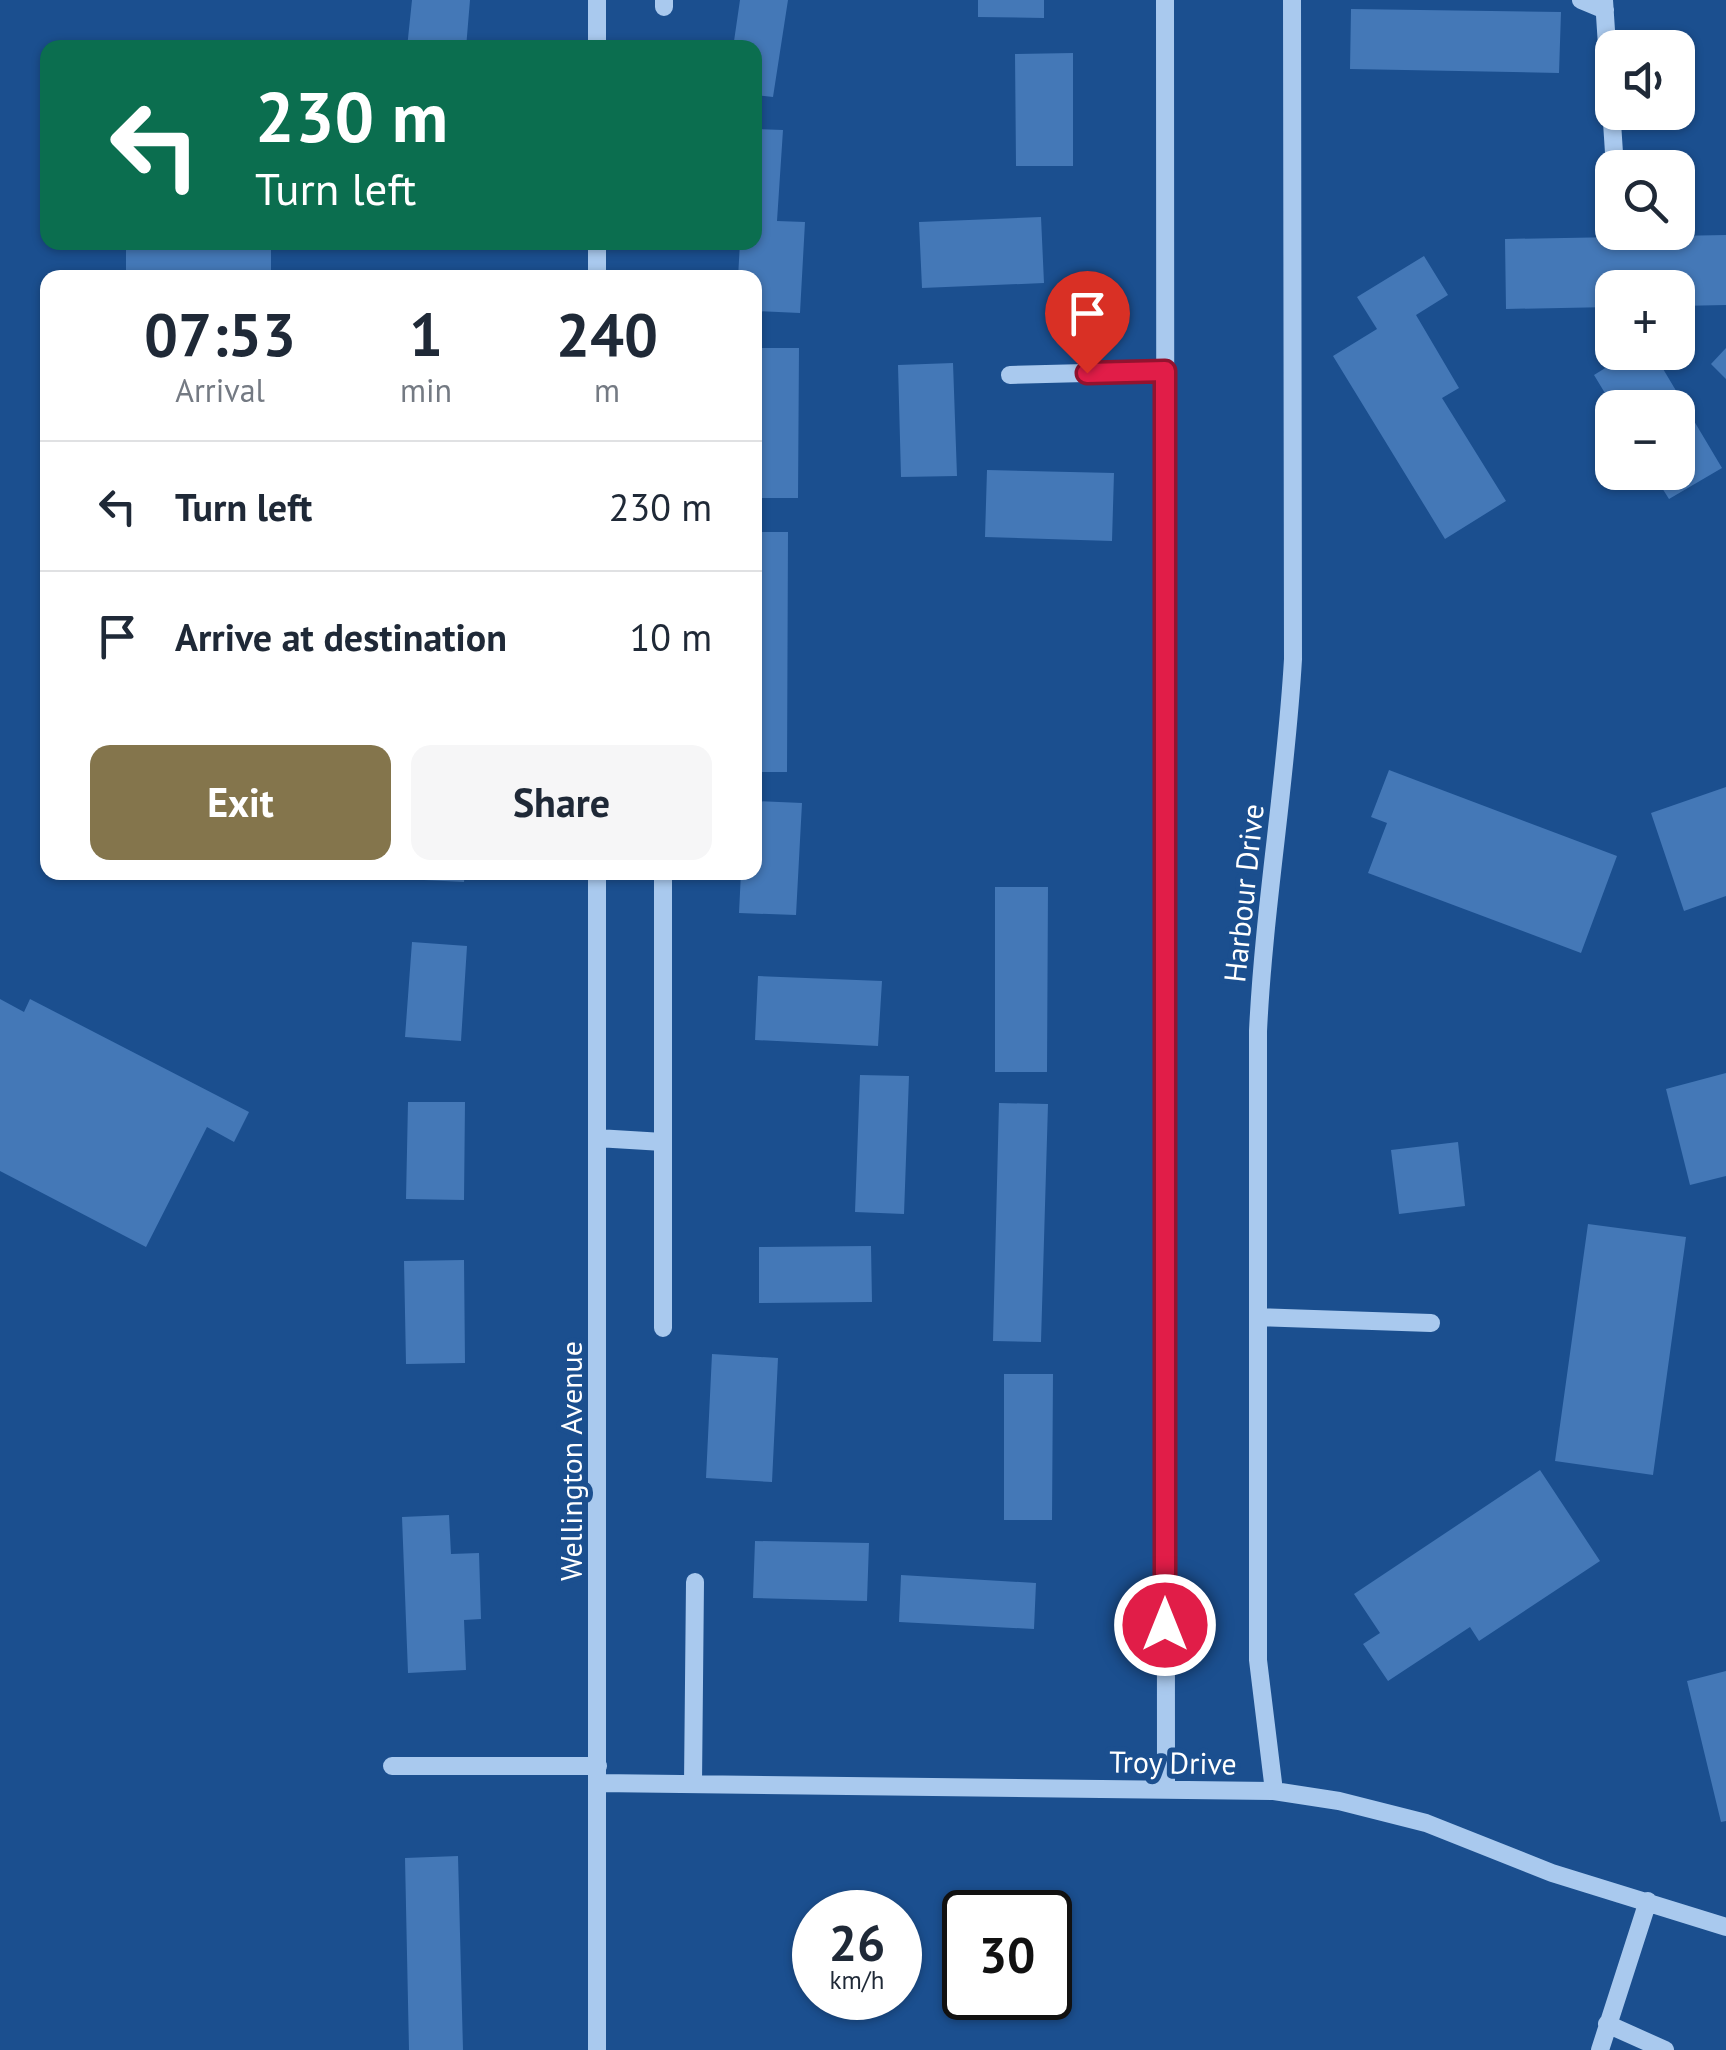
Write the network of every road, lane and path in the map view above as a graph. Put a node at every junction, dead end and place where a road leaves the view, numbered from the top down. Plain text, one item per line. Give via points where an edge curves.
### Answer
1 (596, 0) edge
2 (1165, 0) edge
3 (1292, 0) edge
4 (1581, 0) edge
5 (1604, 5) edge
6 (596, 40) edge
7 (1614, 150) edge
8 (1165, 371) junction
9 (1010, 376) dead end
10 (597, 880) edge
11 (663, 880) edge
12 (597, 1138) junction
13 (663, 1142) junction
14 (1260, 1317) junction
15 (1431, 1323) dead end
16 (663, 1328) dead end
17 (695, 1582) dead end
18 (392, 1766) dead end
19 (598, 1774) junction
20 (694, 1784) junction
21 (1166, 1789) junction
22 (1274, 1791) junction
23 (1648, 1901) junction
24 (1726, 1928) edge
25 (1608, 2024) junction
26 (598, 2050) edge
27 (1600, 2050) edge
28 (1665, 2050) edge

1 - 6 street
2 - 8 street
3 - 14 street, Harbour Drive via 1293,659 1262,940
4 - 5 street
5 - 7 street
8 - 9 street
8 - 21 street
10 - 12 street, Wellington Avenue
11 - 13 street
12 - 13 street
12 - 19 street, Wellington Avenue
13 - 16 street
14 - 15 street
14 - 22 street, Harbour Drive via 1258,1660
17 - 20 street
18 - 19 street, Troy Drive
19 - 20 street, Troy Drive
19 - 26 street, Wellington Avenue
20 - 21 street, Troy Drive
21 - 22 street, Troy Drive
22 - 23 street, Troy Drive via 1426,1823 1552,1873
23 - 24 street, Troy Drive
23 - 25 street
25 - 27 street
25 - 28 street

